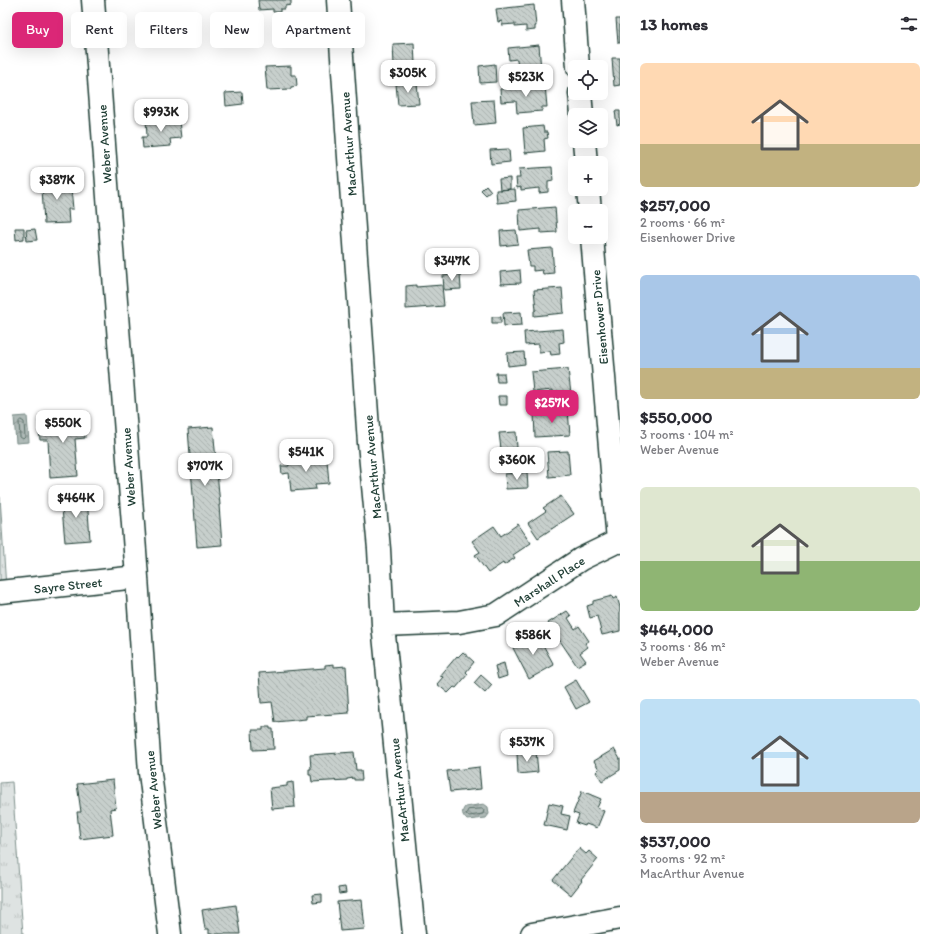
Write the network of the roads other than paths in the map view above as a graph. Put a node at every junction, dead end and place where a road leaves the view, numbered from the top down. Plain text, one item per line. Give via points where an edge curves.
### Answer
1 (93, 0) edge
2 (338, 0) edge
3 (573, 0) edge
4 (577, 60) edge
5 (593, 244) edge
6 (619, 541) edge
7 (137, 577) junction
8 (0, 592) edge
9 (383, 625) junction
10 (620, 918) edge
11 (170, 934) edge
12 (414, 934) edge
13 (532, 934) edge

1 - 7 street, Weber Avenue
2 - 9 street, MacArthur Avenue
3 - 4 street
5 - 6 street, Eisenhower Drive
6 - 9 street, Marshall Place via 581,559 496,616 459,622
7 - 8 street, Sayre Street
7 - 11 street, Weber Avenue via 150,773
9 - 12 street, MacArthur Avenue
10 - 13 street

